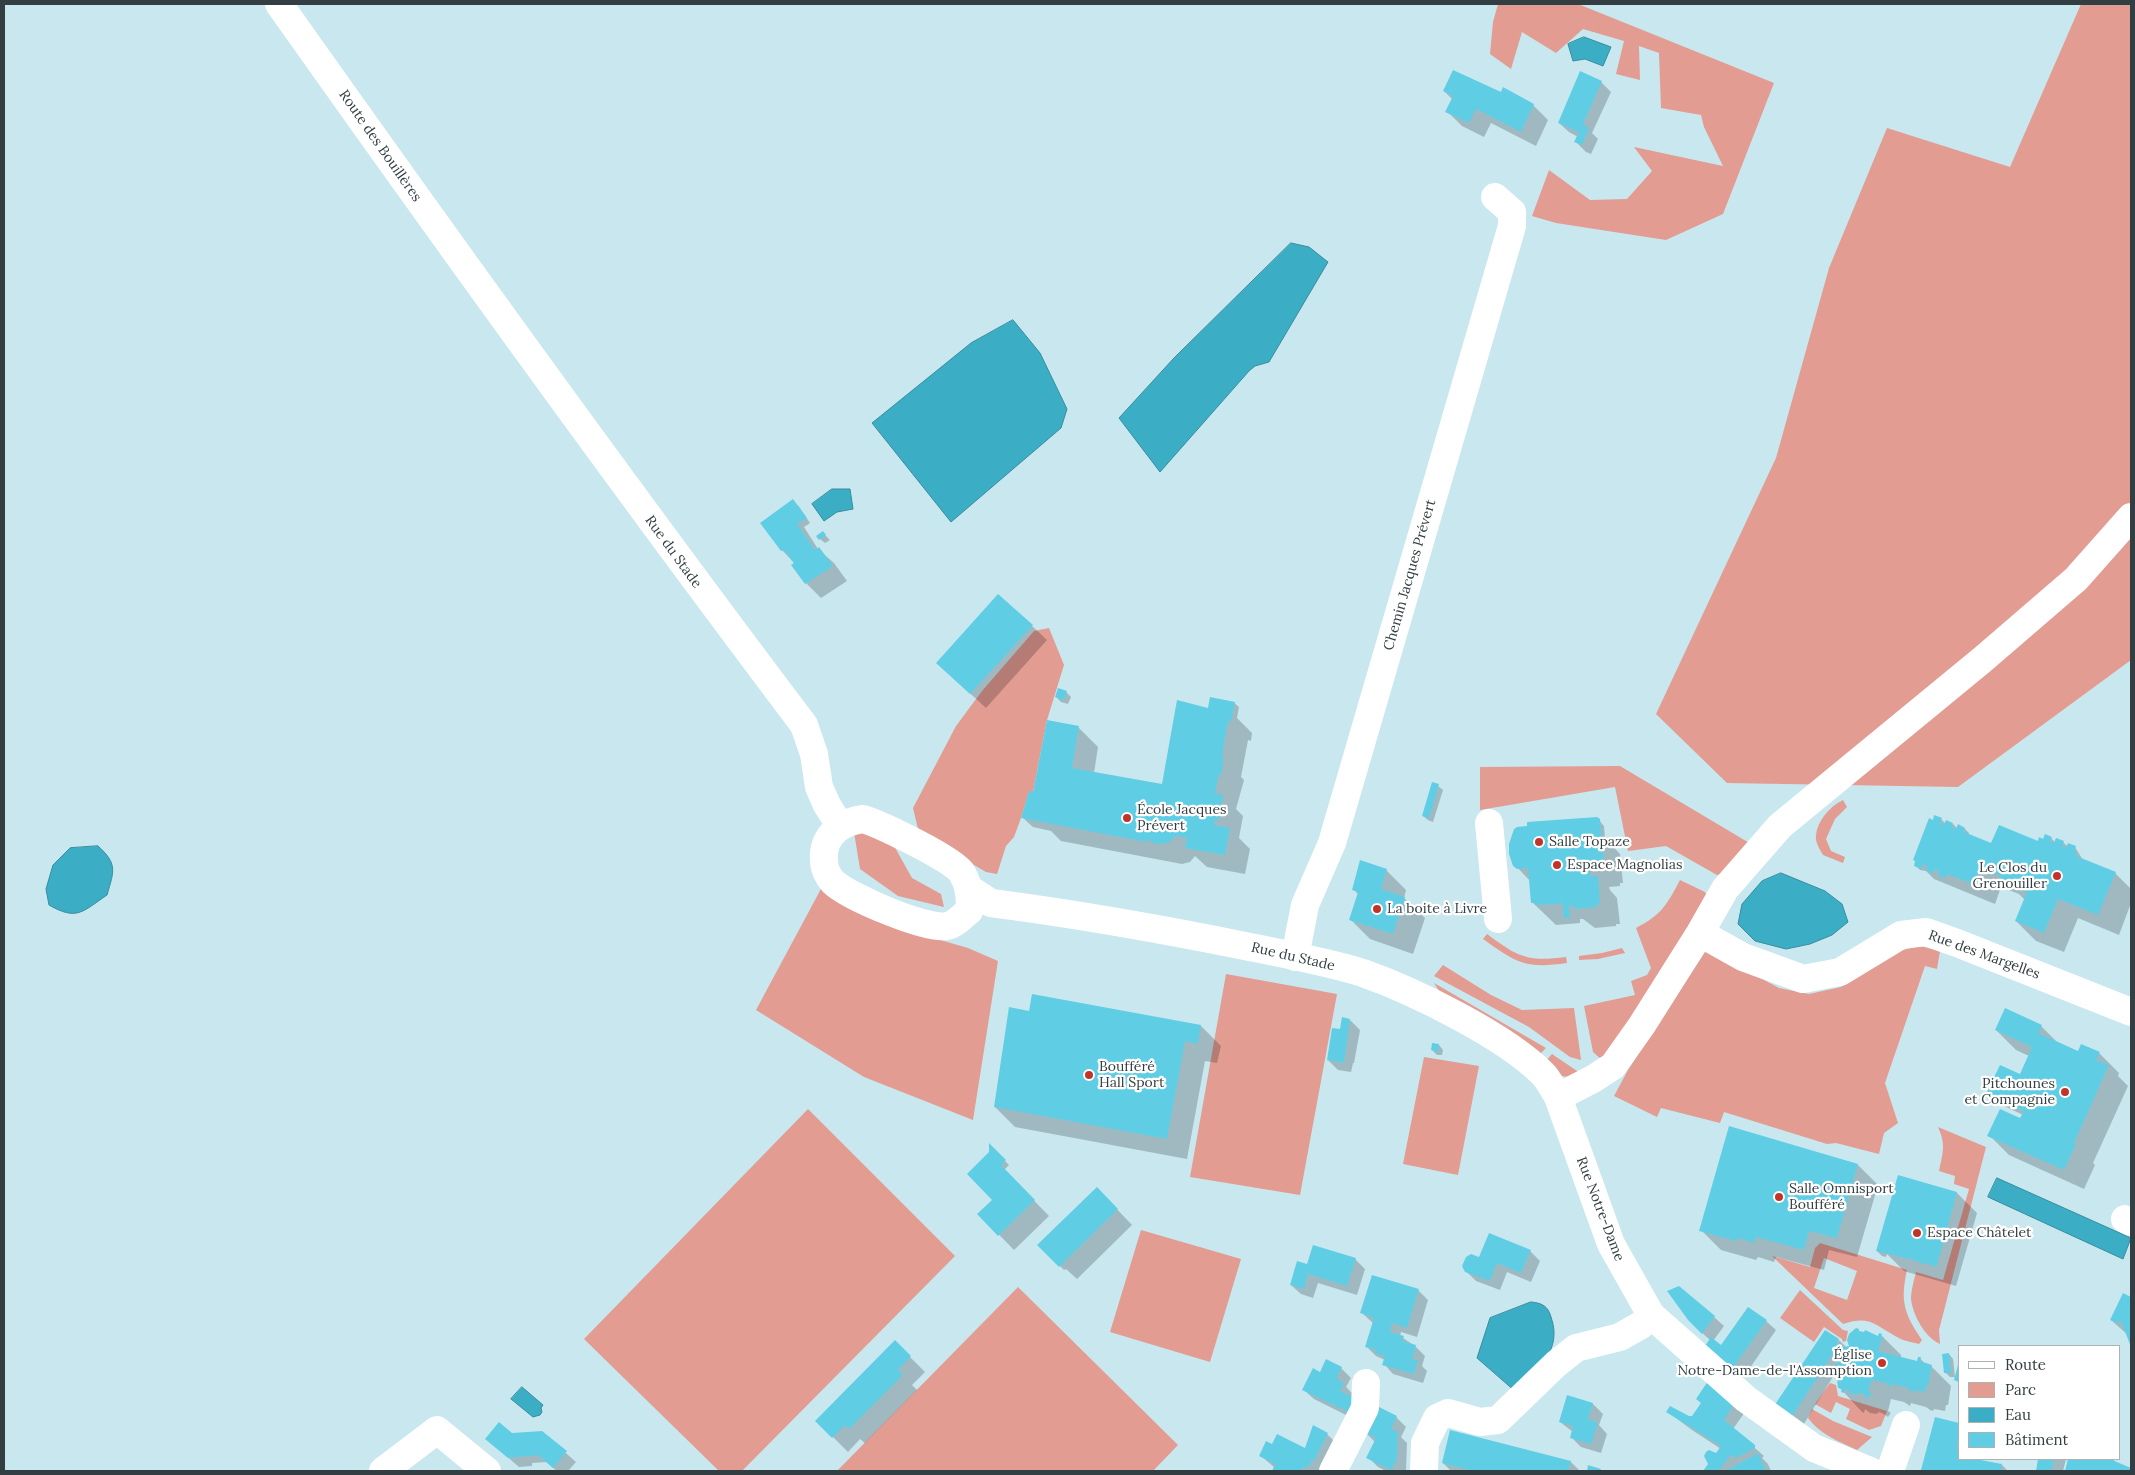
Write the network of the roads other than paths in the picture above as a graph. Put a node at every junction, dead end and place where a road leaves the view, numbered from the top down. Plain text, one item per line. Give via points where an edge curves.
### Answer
1 (279, 4) edge
2 (1496, 197) dead end
3 (481, 289) joint
4 (2131, 517) edge
5 (1489, 823) dead end
6 (840, 826) junction
7 (976, 901) junction
8 (1498, 919) dead end
9 (1700, 933) junction
10 (1295, 957) junction
11 (2131, 1012) edge
12 (1558, 1097) junction
13 (1651, 1315) junction
14 (1366, 1383) dead end
15 (1906, 1425) dead end
16 (1810, 1460) edge
17 (383, 1471) edge
18 (487, 1471) edge
19 (1333, 1471) edge
20 (1424, 1471) edge
21 (1870, 1471) edge
22 (1890, 1471) edge

1 - 3 street, Route des Bouillères
2 - 10 street, Chemin Jacques Prévert via 1512,212 1512,226 1332,843 1305,905
3 - 6 street, Rue du Stade via 804,725 811,740 819,788
4 - 9 street via 2076,579 1780,826 1725,890
5 - 8 street
6 - 7 street via 863,819 880,824 939,856 962,872
6 - 7 street via 828,838 823,853 824,866 832,881 850,893 932,925 948,926
7 - 10 street, Rue du Stade via 1164,929
9 - 11 street, Rue des Margelles via 1744,957 1803,979 1840,972 1901,935 1926,932
9 - 12 street via 1613,1066
10 - 12 street, Rue du Stade via 1362,973 1472,1025 1510,1047 1544,1076
12 - 13 street, Rue Notre-Dame via 1611,1244
13 - 16 street, Rue Notre-Dame
13 - 20 street via 1620,1338 1576,1348 1498,1420 1480,1422 1448,1412 1437,1418 1425,1443
14 - 19 street via 1365,1408
15 - 22 street
16 - 21 street, Rue Notre-Dame
17 - 18 street via 437,1430

